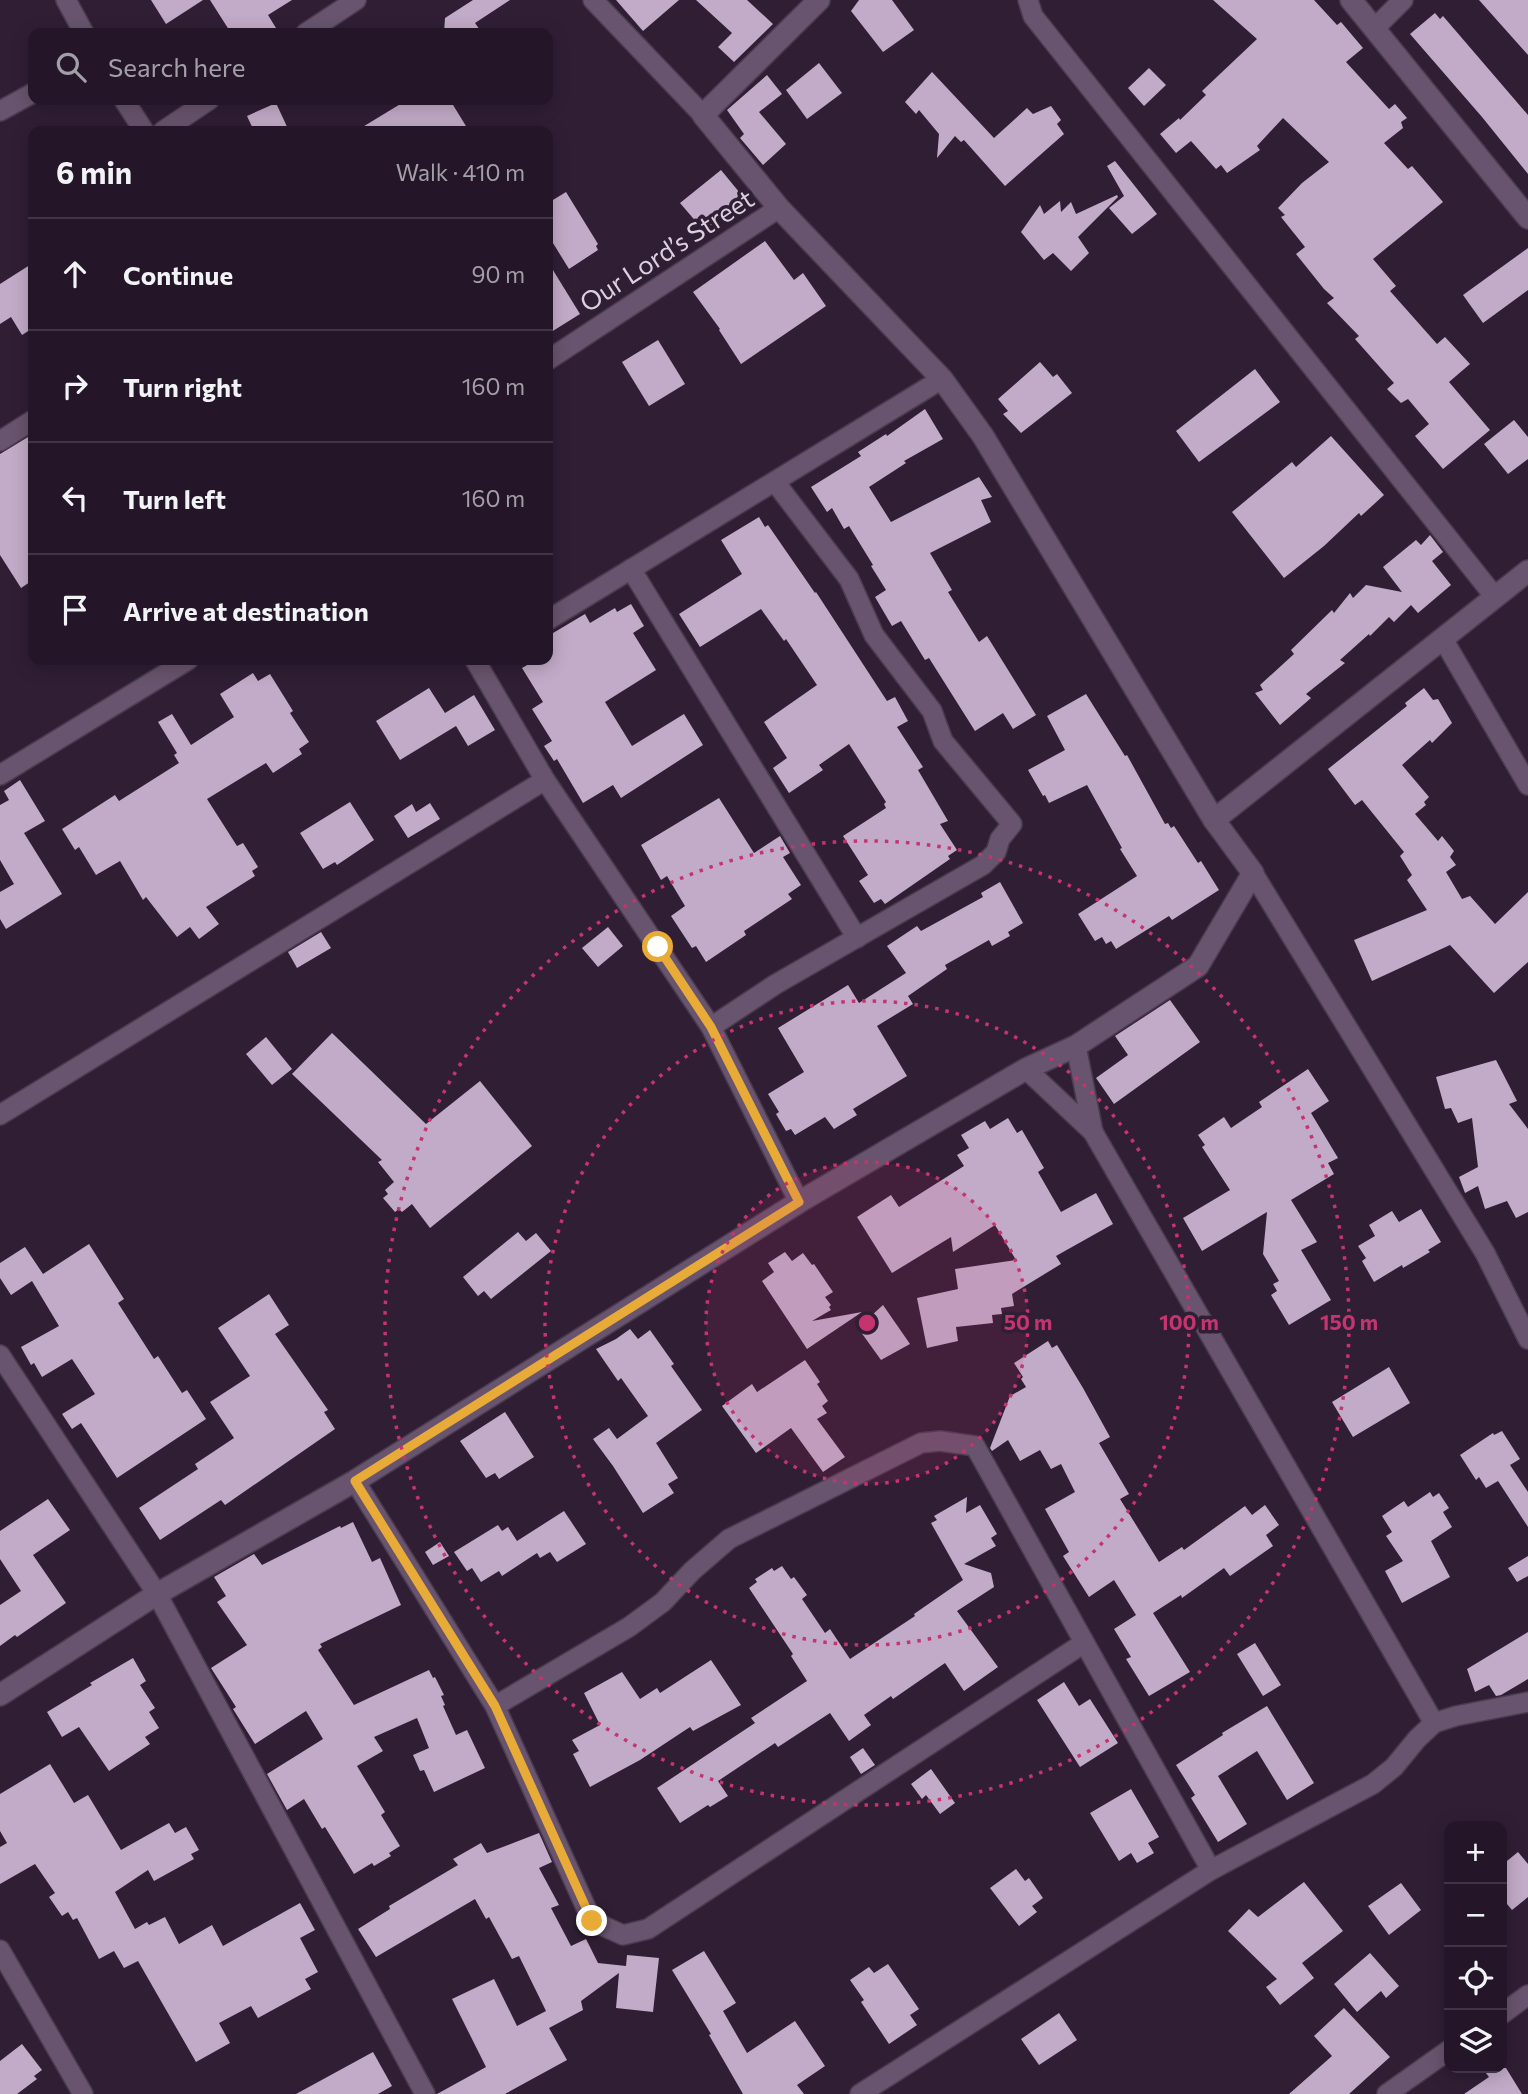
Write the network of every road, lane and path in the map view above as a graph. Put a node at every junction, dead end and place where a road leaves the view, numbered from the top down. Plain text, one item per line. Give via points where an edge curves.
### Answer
1 (66, 0) edge
2 (593, 0) edge
3 (819, 0) edge
4 (1028, 0) edge
5 (1351, 0) edge
6 (1402, 0) edge
7 (348, 2) edge
8 (81, 28) edge
9 (313, 28) edge
10 (1374, 29) junction
11 (28, 96) edge
12 (127, 105) edge
13 (202, 105) edge
14 (0, 111) edge
15 (703, 115) junction
16 (141, 126) edge
17 (170, 126) edge
18 (779, 208) junction
19 (1528, 218) edge
20 (553, 357) edge
21 (942, 379) junction
22 (28, 424) edge
23 (0, 441) edge
24 (775, 482) junction
25 (631, 569) junction
26 (1528, 571) edge
27 (1496, 597) junction
28 (553, 617) edge
29 (1443, 639) junction
30 (180, 665) edge
31 (480, 665) edge
32 (0, 775) edge
33 (545, 780) junction
34 (1528, 785) edge
35 (1214, 820) junction
36 (1253, 873) junction
37 (857, 938) junction
38 (711, 1027) junction
39 (1076, 1046) junction
40 (1026, 1069) junction
41 (0, 1115) edge
42 (1093, 1132) junction
43 (799, 1202) junction
44 (1528, 1339) edge
45 (0, 1355) edge
46 (355, 1481) junction
47 (157, 1594) junction
48 (1084, 1643) junction
49 (0, 1695) edge
50 (1528, 1702) edge
51 (495, 1706) junction
52 (1434, 1723) junction
53 (1211, 1870) junction
54 (0, 1950) edge
55 (1528, 1995) edge
56 (1507, 2010) edge
57 (1444, 2054) edge
58 (83, 2094) edge
59 (425, 2094) edge
60 (860, 2094) edge
61 (1387, 2094) edge

1 - 8 street
2 - 15 street
3 - 15 street
4 - 27 street via 1033,16
5 - 10 street
6 - 10 street
7 - 9 street
10 - 19 street
11 - 14 street
12 - 16 street
13 - 17 street
15 - 18 street
18 - 20 street, Our Lord’s Street
18 - 21 street
21 - 24 street
21 - 35 street via 984,436
22 - 23 street
24 - 25 street
24 - 37 street via 849,579 874,635 932,711 943,741 1012,824 996,852 982,865
25 - 28 street
25 - 37 street
26 - 27 street
27 - 29 street
29 - 34 street
29 - 35 street
30 - 32 street
31 - 33 street
33 - 38 street
33 - 41 street
35 - 36 street
36 - 39 street via 1198,966
36 - 44 street via 1485,1252
37 - 38 street
38 - 43 street
39 - 40 street
39 - 42 street
40 - 42 street
40 - 43 street
42 - 52 street
43 - 46 street
45 - 47 street
46 - 47 street
46 - 51 street
47 - 49 street
47 - 59 street
48 - 51 street via 975,1446 930,1442 729,1539 663,1602
48 - 51 street via 648,1929 623,1936 592,1921
48 - 53 street
50 - 52 street
52 - 53 street via 1373,1784
53 - 60 street
54 - 58 street
55 - 56 street
57 - 61 street

